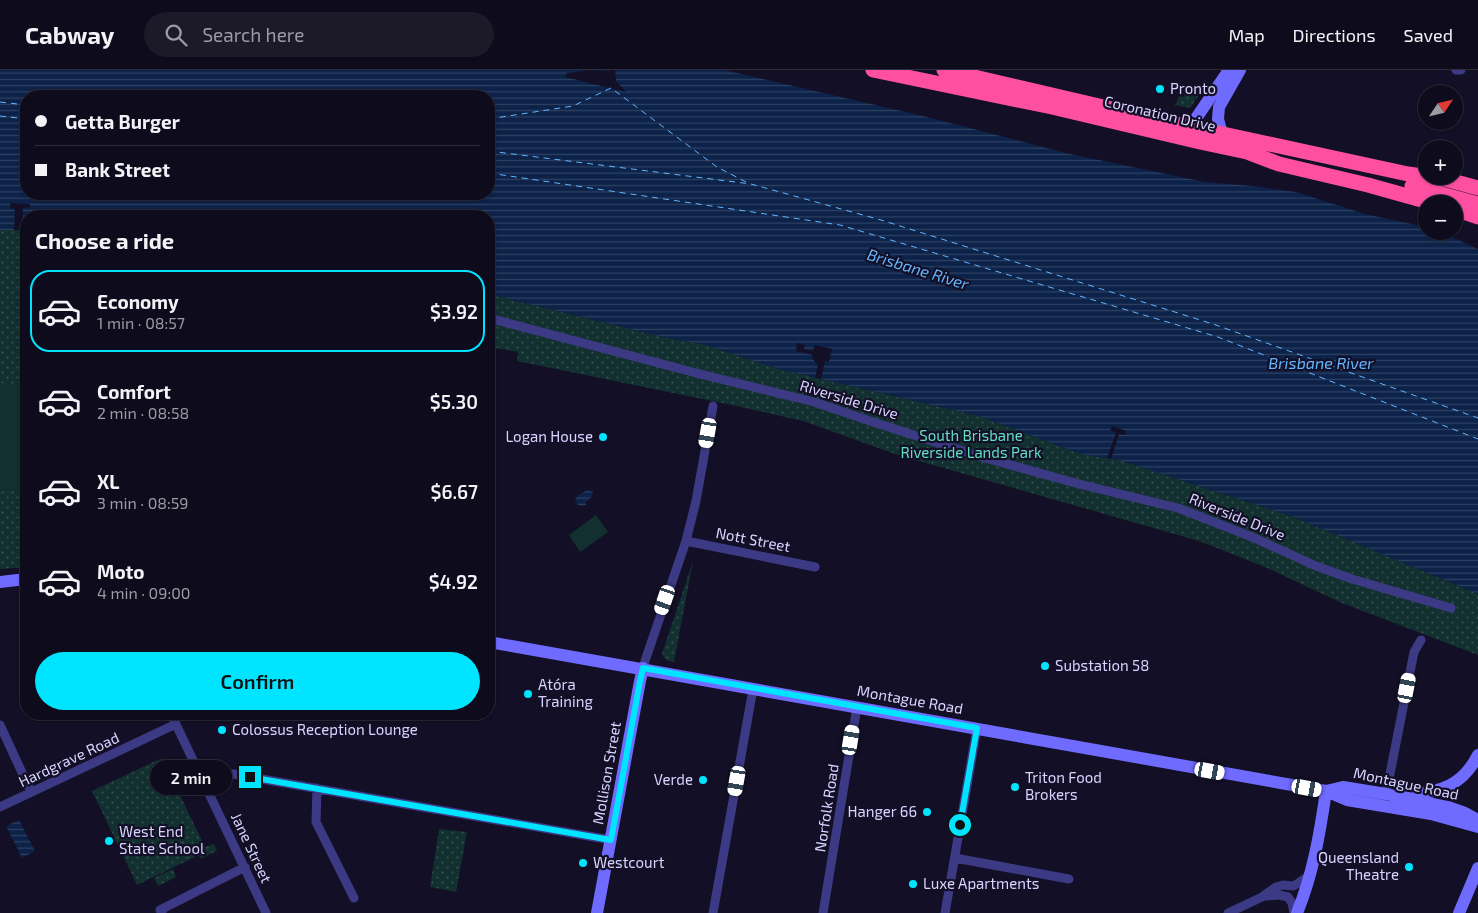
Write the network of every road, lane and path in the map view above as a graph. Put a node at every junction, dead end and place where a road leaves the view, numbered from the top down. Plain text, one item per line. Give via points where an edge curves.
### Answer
1 (873, 70) edge
2 (944, 70) edge
3 (1230, 70) edge
4 (1240, 70) edge
5 (1456, 70) edge
6 (1461, 70) edge
7 (1187, 132) junction
8 (1222, 134) junction
9 (1246, 152) junction
10 (1478, 188) edge
11 (1418, 198) edge
12 (1478, 204) edge
13 (1463, 212) edge
14 (1478, 217) edge
15 (495, 320) edge
16 (713, 406) dead end
17 (686, 541) junction
18 (815, 567) dead end
19 (20, 580) edge
20 (0, 582) edge
21 (1451, 608) dead end
22 (1421, 640) dead end
23 (495, 643) edge
24 (643, 668) junction
25 (753, 688) junction
26 (857, 707) junction
27 (174, 720) edge
28 (176, 724) junction
29 (0, 725) edge
30 (977, 728) junction
31 (1478, 755) edge
32 (205, 783) junction
33 (317, 788) junction
34 (1326, 791) junction
35 (32, 792) junction
36 (1386, 794) junction
37 (0, 808) edge
38 (1478, 820) edge
39 (1478, 827) edge
40 (611, 840) junction
41 (955, 858) junction
42 (245, 867) junction
43 (1478, 868) edge
44 (1310, 875) junction
45 (1068, 879) dead end
46 (1262, 897) junction
47 (354, 898) dead end
48 (161, 912) edge
49 (266, 913) edge
50 (597, 913) edge
51 (713, 913) edge
52 (823, 913) edge
53 (945, 913) edge
54 (1228, 913) edge
55 (1295, 913) edge
56 (1460, 913) edge

1 - 7 highway, Coronation Drive
2 - 7 highway, Coronation Drive
3 - 7 street
4 - 8 street via 1219,107
5 - 6 street
7 - 8 highway, Coronation Drive
7 - 9 highway, Coronation Drive
8 - 10 highway, Coronation Drive
9 - 11 highway, Coronation Drive via 1279,164
9 - 12 highway via 1279,156 1396,182
13 - 14 highway
15 - 21 street, Riverside Drive via 814,402 982,457 1178,508 1252,536 1325,570
16 - 17 street
17 - 18 street, Nott Street
17 - 24 street
19 - 20 street
22 - 36 street via 1414,652
23 - 24 street, Montague Road
24 - 25 street, Montague Road
24 - 40 street, Mollison Street
25 - 26 street, Montague Road
25 - 51 street
26 - 30 street, Montague Road
26 - 52 street, Norfolk Road
27 - 28 street, Jane Street
28 - 32 street, Jane Street
28 - 35 street, Hardgrave Road
29 - 35 street
30 - 34 street, Montague Road
30 - 41 street
31 - 36 street via 1466,772 1445,788 1427,793
32 - 33 street via 233,774
32 - 42 street, Jane Street
33 - 40 street
33 - 47 street via 316,822
34 - 36 street, Montague Road via 1343,787
34 - 39 street, Montague Road via 1347,800 1431,814
34 - 44 street
35 - 37 street, Hardgrave Road
36 - 38 street, Montague Road via 1448,807
40 - 50 street, Mollison Street
41 - 45 street
41 - 53 street
42 - 48 street
42 - 49 street, Jane Street
43 - 56 street
44 - 46 street via 1298,884 1278,886
44 - 55 street
46 - 54 street
46 - 55 street via 1288,897

